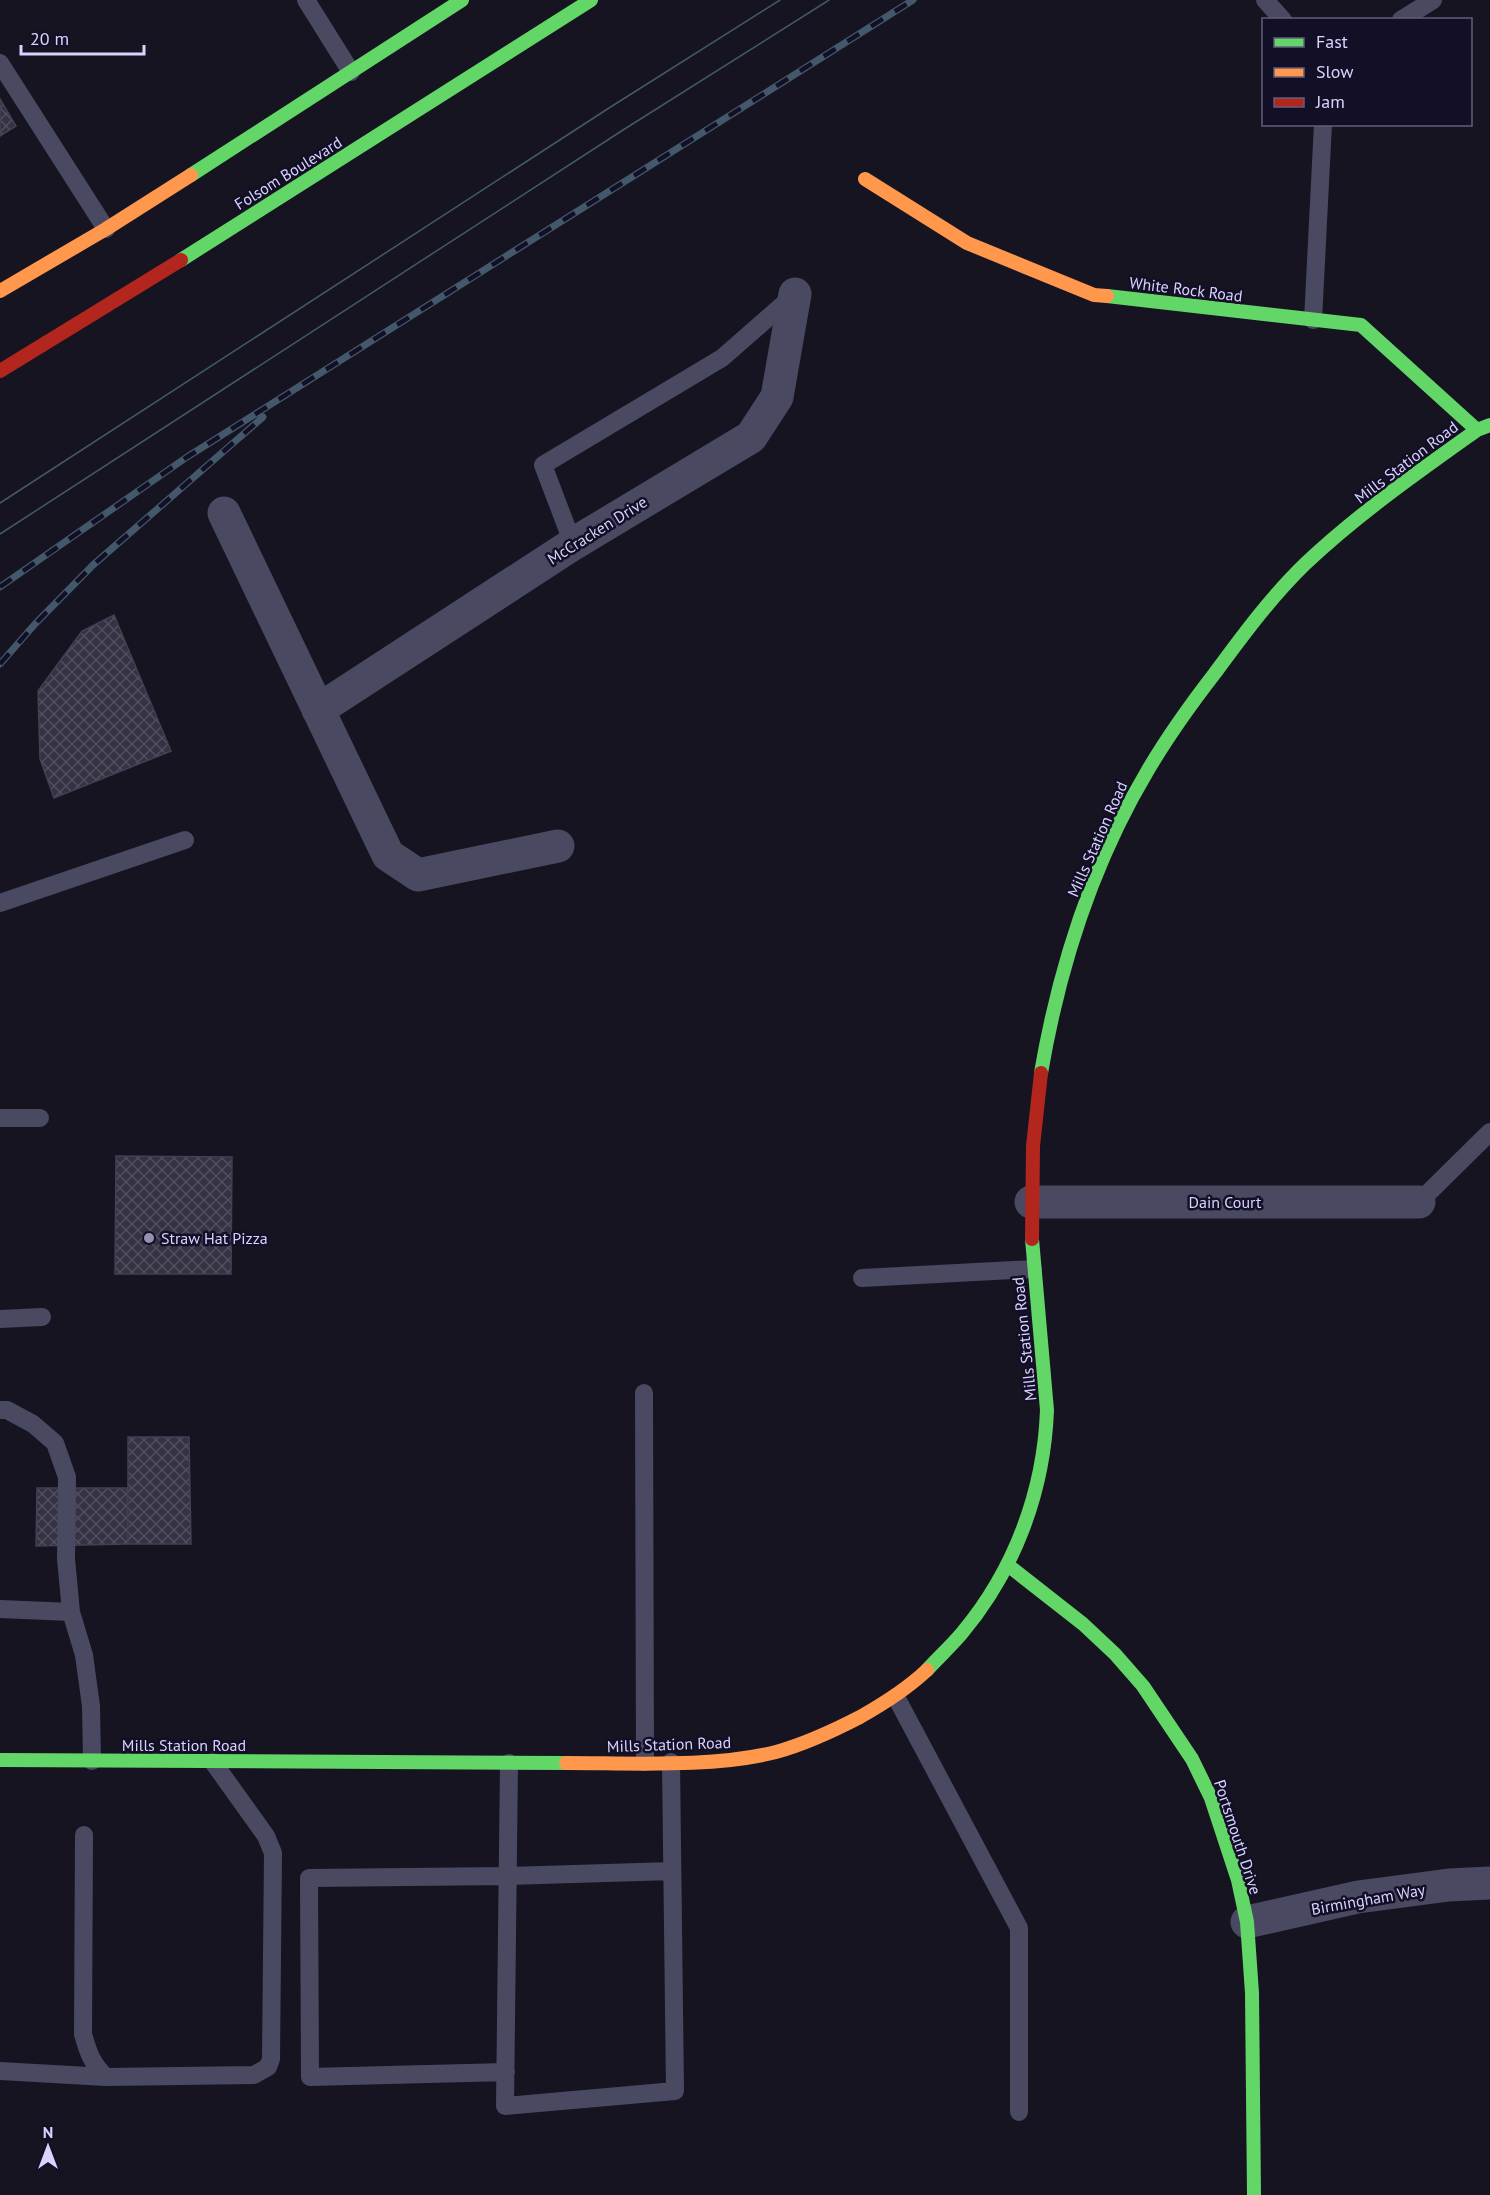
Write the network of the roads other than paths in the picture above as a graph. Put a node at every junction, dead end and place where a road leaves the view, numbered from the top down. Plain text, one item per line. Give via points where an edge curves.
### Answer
1 (306, 0) edge
2 (462, 0) edge
3 (591, 0) edge
4 (1265, 0) edge
5 (1433, 0) edge
6 (1281, 18) edge
7 (1404, 18) edge
8 (0, 63) edge
9 (351, 72) junction
10 (1323, 126) edge
11 (865, 179) dead end
12 (106, 229) junction
13 (0, 291) edge
14 (795, 294) joint
15 (1313, 320) junction
16 (0, 372) edge
17 (1483, 427) edge
18 (224, 513) dead end
19 (573, 544) junction
20 (318, 710) junction
21 (185, 840) dead end
22 (558, 846) dead end
23 (0, 903) edge
24 (0, 1118) edge
25 (40, 1118) dead end
26 (1490, 1132) edge
27 (1031, 1202) junction
28 (1419, 1202) joint
29 (1033, 1269) junction
30 (862, 1278) dead end
31 (42, 1317) dead end
32 (0, 1319) edge
33 (644, 1393) dead end
34 (0, 1410) edge
35 (1009, 1566) junction
36 (0, 1610) edge
37 (71, 1612) junction
38 (896, 1697) junction
39 (0, 1760) edge
40 (92, 1761) junction
41 (213, 1762) junction
42 (645, 1762) junction
43 (671, 1762) junction
44 (509, 1763) junction
45 (84, 1835) dead end
46 (672, 1871) junction
47 (507, 1876) junction
48 (1490, 1883) edge
49 (1247, 1922) junction
50 (0, 2071) edge
51 (506, 2072) junction
52 (106, 2077) junction
53 (1019, 2112) dead end
54 (1254, 2195) edge

1 - 9 lane
2 - 9 street
3 - 16 street, Folsom Boulevard
4 - 6 lane
5 - 7 lane
8 - 12 lane
9 - 12 street
10 - 15 lane
11 - 15 street, White Rock Road via 967,243 1094,295
12 - 13 street
14 - 19 street, McCracken Drive via 777,398 752,437
14 - 19 lane via 722,358 543,465
15 - 17 street, White Rock Road via 1361,326
17 - 27 street, Mills Station Road via 1384,498 1315,554 1251,624 1148,770 1090,890 1062,975 1042,1062 1032,1150
18 - 20 street
19 - 20 street, McCracken Drive
20 - 22 street via 388,855 418,875
21 - 23 lane
24 - 25 lane
26 - 28 lane
27 - 28 street, Dain Court
27 - 29 street, Mills Station Road
29 - 30 lane
29 - 35 street, Mills Station Road via 1044,1350 1045,1438 1027,1524
31 - 32 lane
33 - 42 lane
34 - 37 lane via 33,1424 55,1443 67,1477 66,1560
35 - 38 street, Mills Station Road via 960,1637
35 - 49 street, Portsmouth Drive via 1115,1654 1169,1722 1211,1798 1238,1880
36 - 37 lane
37 - 40 lane via 84,1655 91,1706
38 - 43 street, Mills Station Road via 818,1738 777,1751 733,1760
38 - 53 lane via 1019,1928
39 - 40 street, Mills Station Road
40 - 41 street, Mills Station Road
41 - 44 street, Mills Station Road
41 - 52 lane via 266,1836 273,1853 272,2059 268,2067 254,2075
42 - 43 street, Mills Station Road
42 - 44 street, Mills Station Road
43 - 46 lane
44 - 47 lane
45 - 52 lane via 83,2034 89,2056
46 - 47 lane
46 - 51 lane via 675,2091 505,2106
47 - 51 lane
47 - 51 lane via 309,1878 310,2077
48 - 49 street, Birmingham Way via 1358,1898
49 - 54 street, Portsmouth Drive via 1252,1993
50 - 52 lane

